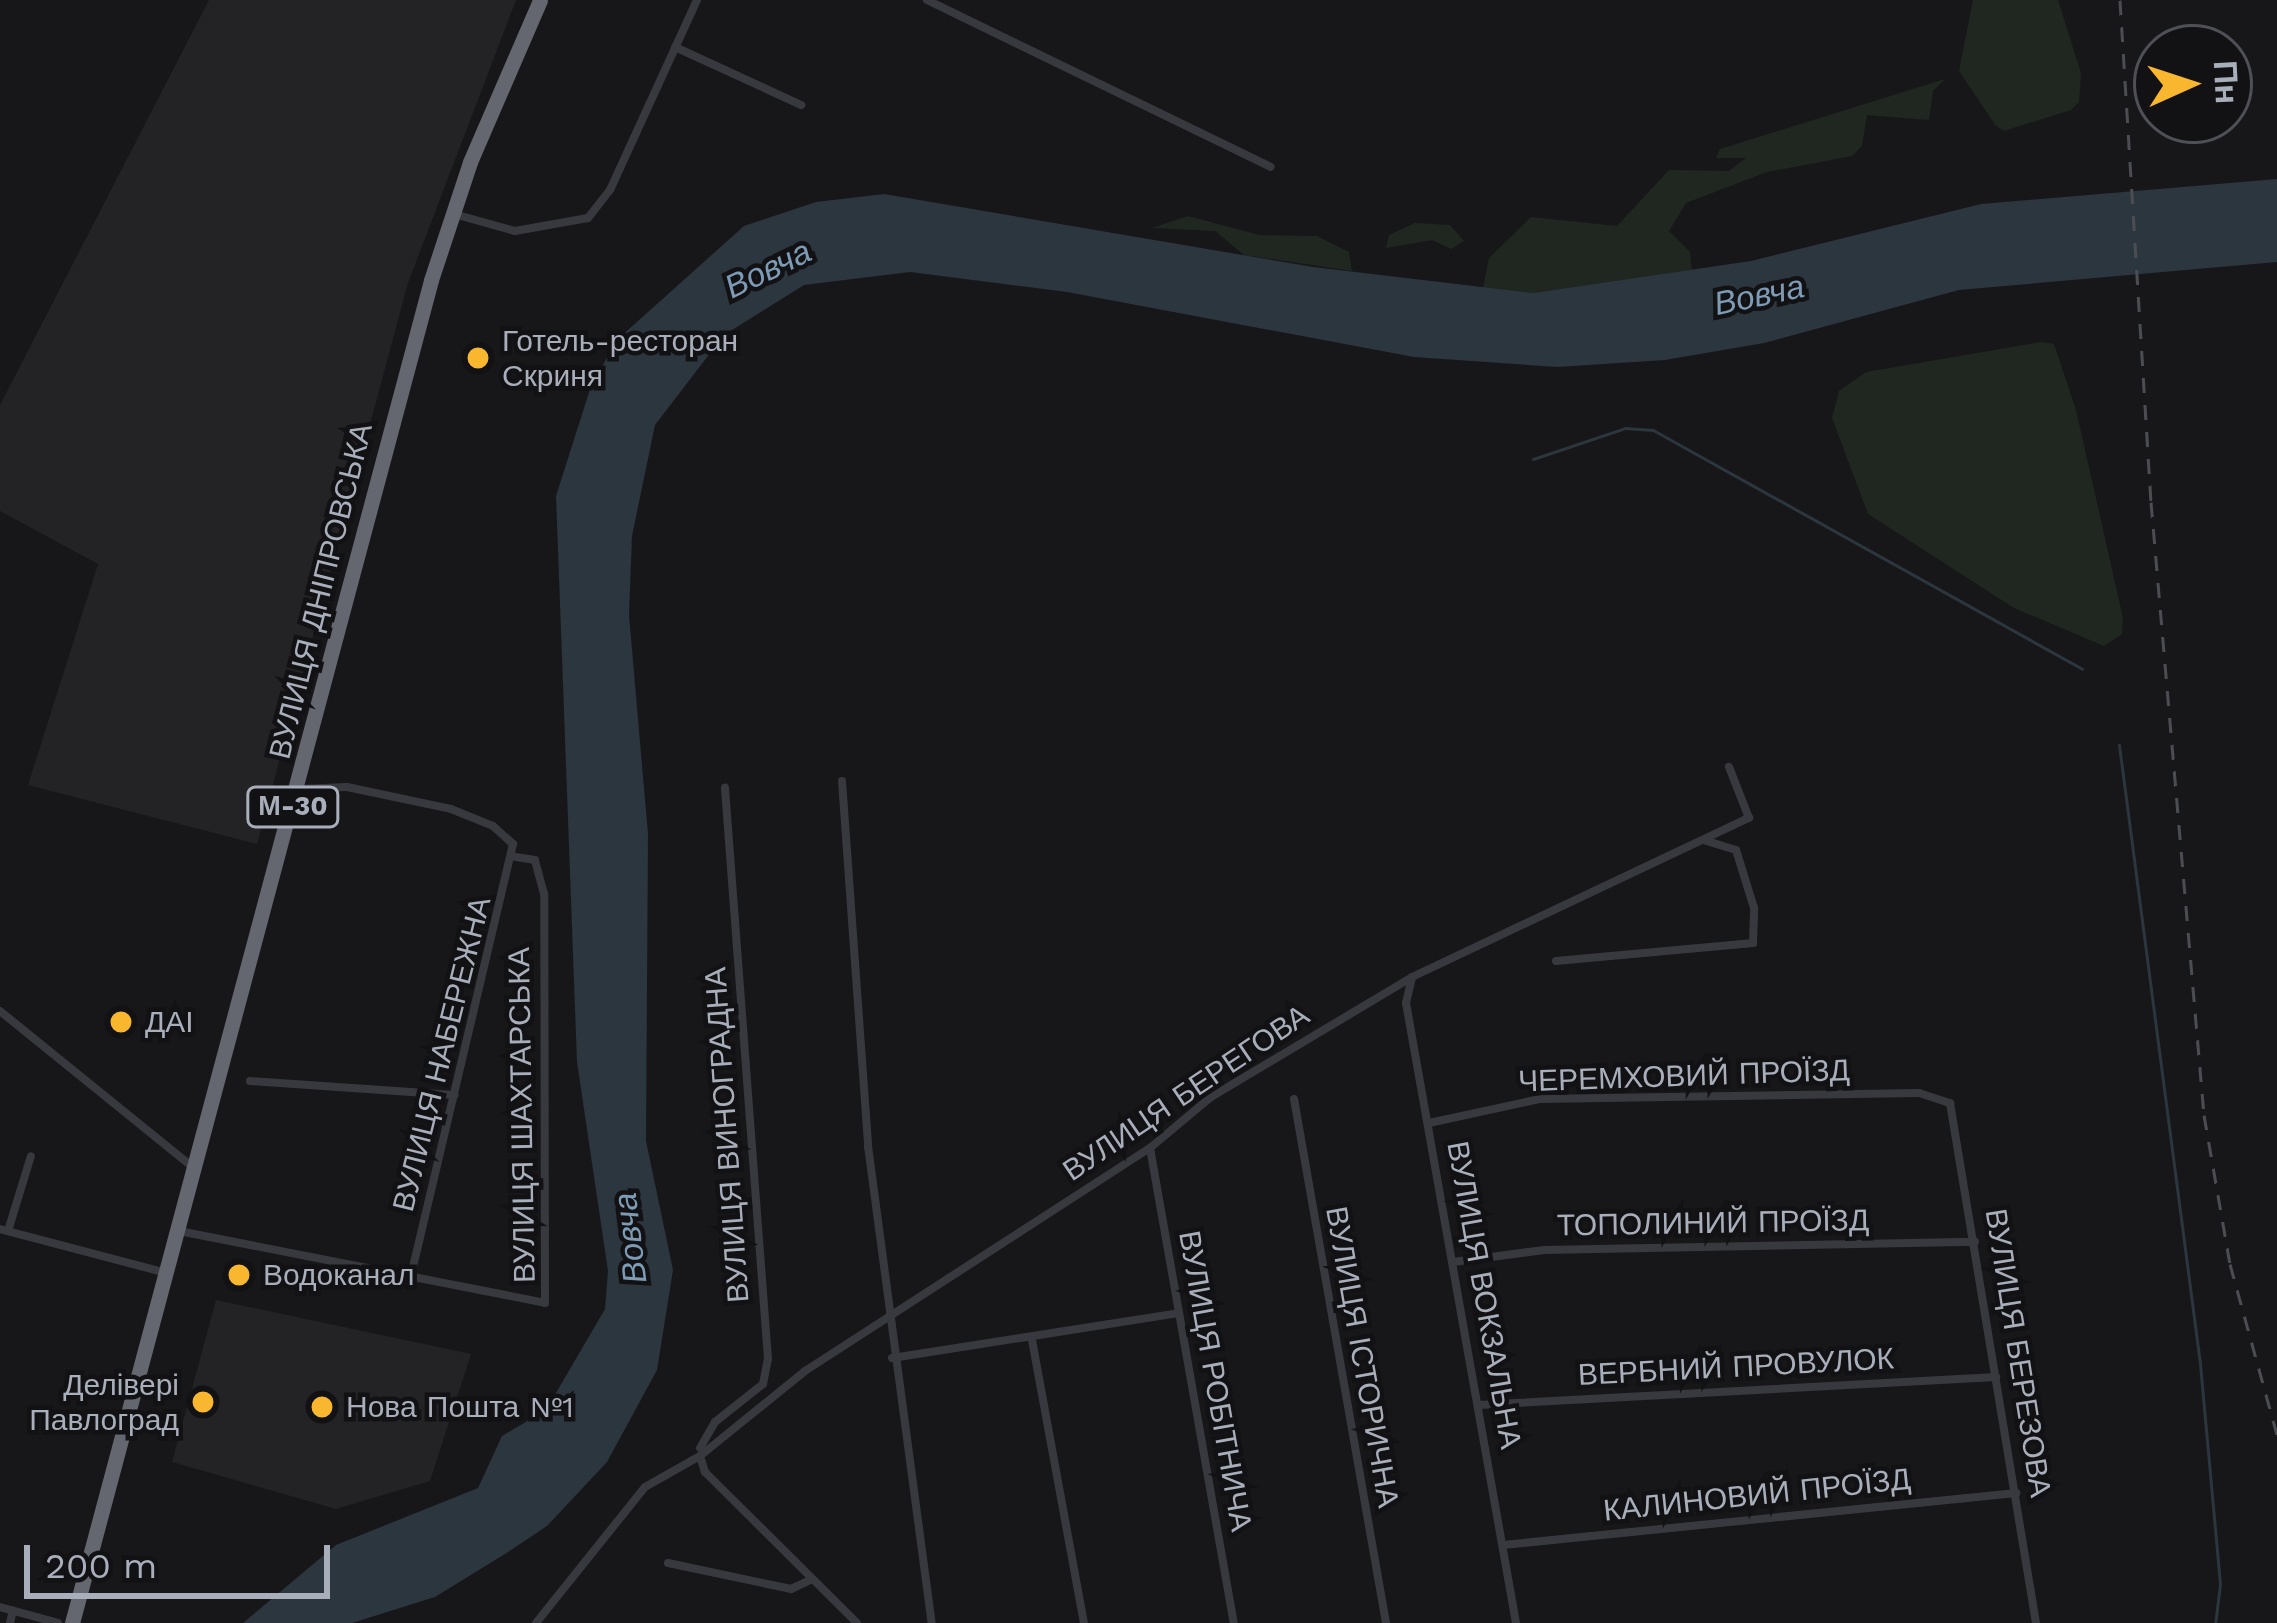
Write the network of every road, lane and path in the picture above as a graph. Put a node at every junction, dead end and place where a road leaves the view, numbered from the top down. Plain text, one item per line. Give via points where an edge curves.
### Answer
1 (540, 0) edge
2 (697, 0) edge
3 (927, 0) edge
4 (675, 47) junction
5 (801, 105) dead end
6 (1271, 167) dead end
7 (452, 213) junction
8 (1729, 766) dead end
9 (842, 781) dead end
10 (725, 788) dead end
11 (298, 789) junction
12 (1704, 840) junction
13 (514, 857) junction
14 (1556, 961) dead end
15 (1412, 977) junction
16 (0, 1011) edge
17 (250, 1082) dead end
18 (455, 1095) junction
19 (1941, 1096) joint
20 (1294, 1100) dead end
21 (1430, 1123) junction
22 (1150, 1148) junction
23 (31, 1156) dead end
24 (194, 1168) junction
25 (4, 1230) edge
26 (178, 1231) junction
27 (1976, 1242) junction
28 (1453, 1262) junction
29 (166, 1273) junction
30 (411, 1275) junction
31 (1178, 1313) junction
32 (889, 1319) junction
33 (1032, 1340) junction
34 (892, 1358) junction
35 (1996, 1377) junction
36 (1479, 1405) junction
37 (700, 1453) junction
38 (2016, 1493) junction
39 (1503, 1545) junction
40 (668, 1563) dead end
41 (810, 1580) junction
42 (0, 1607) edge
43 (13, 1610) junction
44 (10, 1623) edge
45 (58, 1623) edge
46 (71, 1623) edge
47 (536, 1623) edge
48 (857, 1623) edge
49 (932, 1623) edge
50 (1084, 1623) edge
51 (1234, 1623) edge
52 (1386, 1623) edge
53 (1516, 1623) edge
54 (2036, 1623) edge

1 - 7 highway, ВУЛИЦЯ ДНІПРОВСЬКА / М-30
2 - 4 street
3 - 6 street
4 - 5 street
4 - 7 street via 610,190 588,218 515,231
7 - 11 highway, ВУЛИЦЯ ДНІПРОВСЬКА / М-30
8 - 12 street, ВУЛИЦЯ БЕРЕГОВА via 1749,818
9 - 32 street
10 - 37 street, ВУЛИЦЯ ВИНОГРАДНА via 768,1359 764,1384 715,1422
11 - 13 street, ВУЛИЦЯ НАБЕРЕЖНА via 347,787 451,809 493,826 513,844
11 - 24 highway, ВУЛИЦЯ ДНІПРОВСЬКА / М-30
12 - 14 street via 1736,850 1754,908 1753,943
12 - 15 street, ВУЛИЦЯ БЕРЕГОВА
13 - 18 street, ВУЛИЦЯ НАБЕРЕЖНА
13 - 30 street, ВУЛИЦЯ ШАХТАРСЬКА via 535,860 544,894 549,1296 537,1304
15 - 21 street, ВУЛИЦЯ ВОКЗАЛЬНА via 1406,1003
15 - 22 street, ВУЛИЦЯ БЕРЕГОВА via 1211,1097
16 - 24 street
17 - 18 street
18 - 30 street, ВУЛИЦЯ НАБЕРЕЖНА
19 - 21 street, ЧЕРЕМХОВИЙ ПРОЇЗД via 1540,1100
19 - 27 street, ВУЛИЦЯ БЕРЕЗОВА via 1956,1115
20 - 52 street, ВУЛИЦЯ ІСТОРИЧНА
21 - 28 street, ВУЛИЦЯ ВОКЗАЛЬНА
22 - 31 street, ВУЛИЦЯ РОБІТНИЧА
22 - 32 street, ВУЛИЦЯ БЕРЕГОВА
23 - 25 street
24 - 26 highway, ВУЛИЦЯ ДНІПРОВСЬКА / М-30
25 - 29 street
26 - 29 highway, ВУЛИЦЯ ДНІПРОВСЬКА / М-30
26 - 30 street, ВУЛИЦЯ ШАХТАРСЬКА
27 - 28 street, ТОПОЛИНИЙ ПРОЇЗД via 1544,1250
27 - 35 street, ВУЛИЦЯ БЕРЕЗОВА
28 - 36 street, ВУЛИЦЯ ВОКЗАЛЬНА
29 - 46 highway, ВУЛИЦЯ ДНІПРОВСЬКА / М-30
31 - 33 street
31 - 51 street, ВУЛИЦЯ РОБІТНИЧА
32 - 34 street
32 - 37 street, ВУЛИЦЯ БЕРЕГОВА
33 - 34 street
33 - 50 street
34 - 49 street
35 - 36 street, ВЕРБНИЙ ПРОВУЛОК
35 - 38 street, ВУЛИЦЯ БЕРЕЗОВА
36 - 39 street, ВУЛИЦЯ ВОКЗАЛЬНА
37 - 41 street via 705,1472
37 - 47 street, ВУЛИЦЯ БЕРЕГОВА via 645,1487
38 - 39 street, КАЛИНОВИЙ ПРОЇЗД
38 - 54 street, ВУЛИЦЯ БЕРЕЗОВА
39 - 53 street, ВУЛИЦЯ ВОКЗАЛЬНА
40 - 41 street via 791,1589
41 - 48 street
42 - 43 street
43 - 44 street
43 - 45 street

